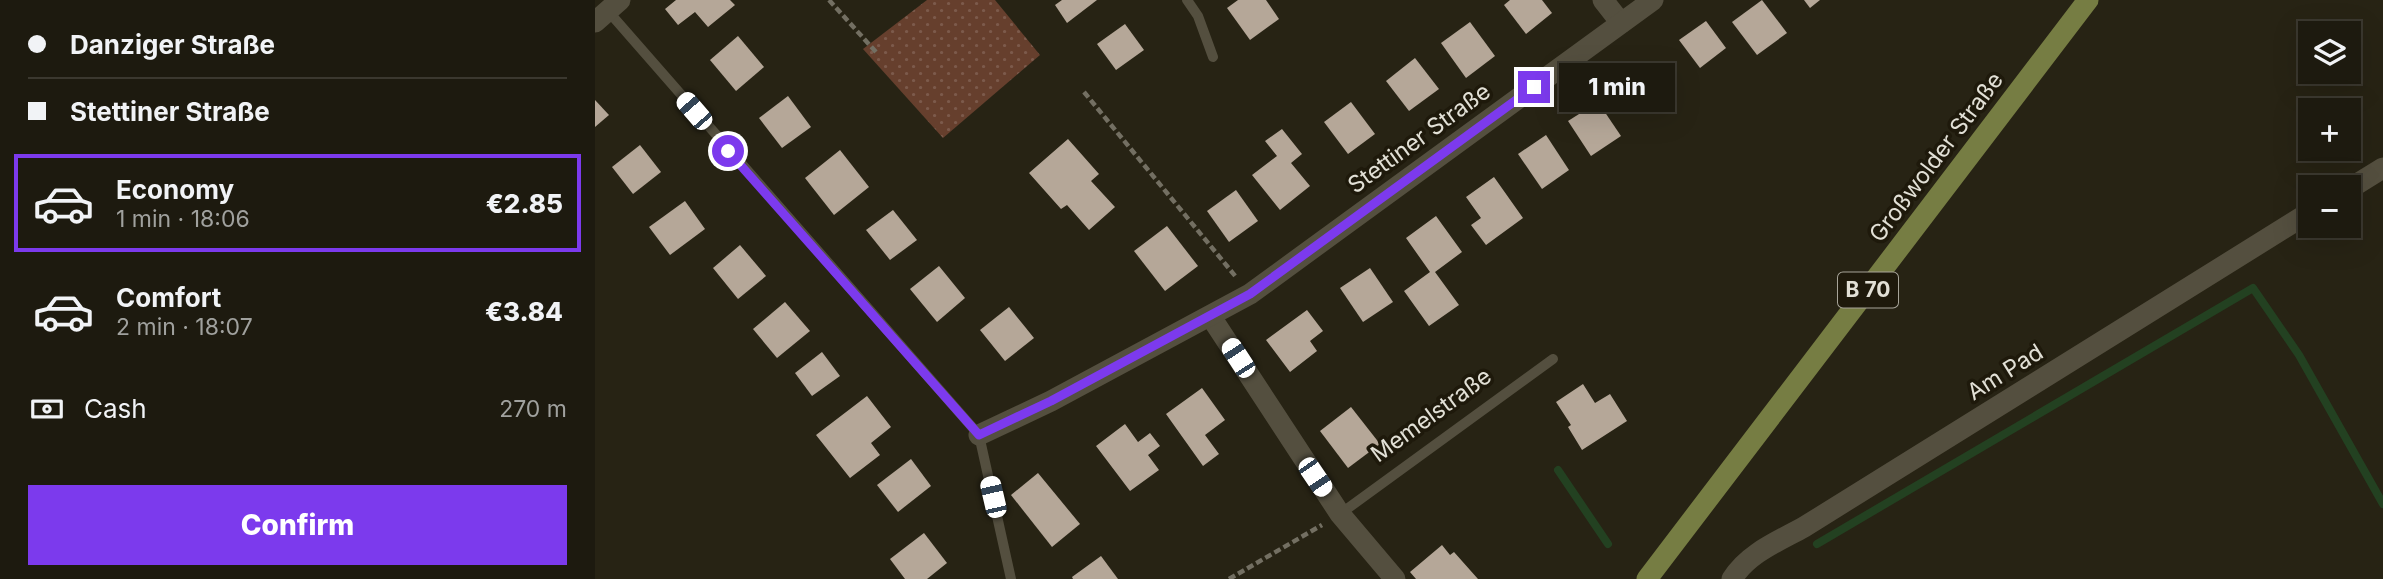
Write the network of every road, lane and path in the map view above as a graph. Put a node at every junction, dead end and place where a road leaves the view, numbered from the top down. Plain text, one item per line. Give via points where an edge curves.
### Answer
1 (829, 0) edge
2 (1187, 0) edge
3 (1604, 0) edge
4 (1653, 0) edge
5 (2088, 0) edge
6 (608, 11) edge
7 (1621, 23) junction
8 (876, 52) dead end
9 (1213, 57) dead end
10 (1084, 92) dead end
11 (2383, 168) edge
12 (2361, 182) edge
13 (2298, 220) edge
14 (1250, 294) junction
15 (1211, 317) junction
16 (1553, 359) dead end
17 (979, 435) junction
18 (1340, 514) junction
19 (1011, 579) edge
20 (1229, 579) edge
21 (1395, 579) edge
22 (1647, 579) edge
23 (1732, 579) edge

1 - 8 path
2 - 9 lane
3 - 7 street
4 - 7 street, Stettiner Straße
5 - 22 main road, Großwolder Straße / B 70
6 - 17 lane
7 - 14 street, Stettiner Straße
10 - 14 path
11 - 12 street
13 - 23 street, Am Pad via 1751,557
14 - 15 street, Stettiner Straße
15 - 17 street, Stettiner Straße
15 - 18 street
16 - 18 lane, Memelstraße
17 - 19 lane
18 - 20 path
18 - 21 street

